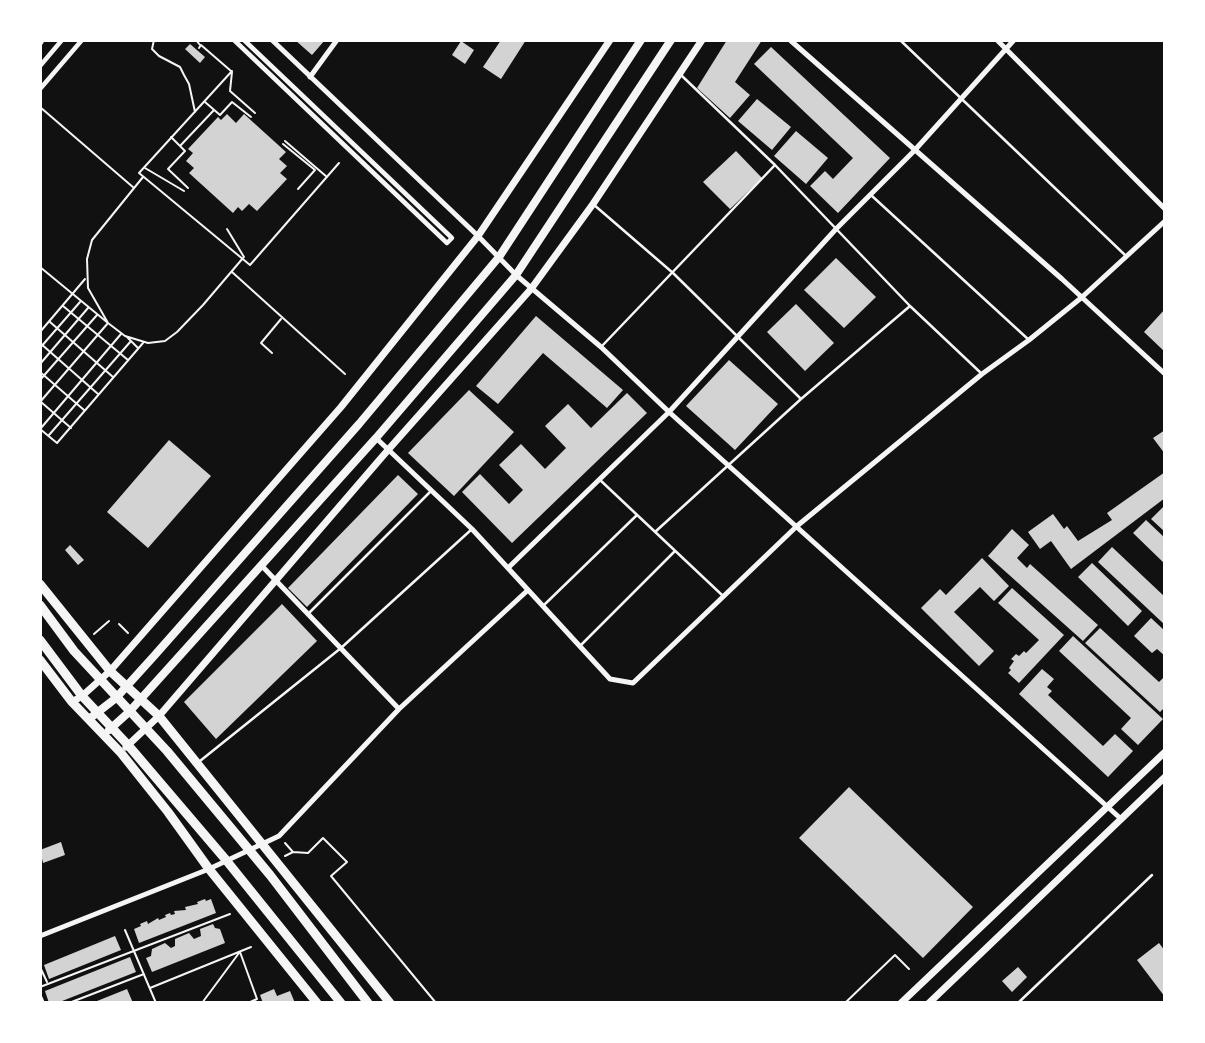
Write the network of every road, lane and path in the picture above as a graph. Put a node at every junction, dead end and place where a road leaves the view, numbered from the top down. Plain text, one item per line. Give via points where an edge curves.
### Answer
1 (62, 40) edge
2 (82, 40) edge
3 (154, 40) edge
4 (195, 40) edge
5 (234, 40) edge
6 (244, 40) edge
7 (272, 40) edge
8 (337, 40) edge
9 (610, 40) edge
10 (641, 40) edge
11 (671, 40) edge
12 (702, 40) edge
13 (790, 40) edge
14 (900, 40) edge
15 (997, 40) edge
16 (1014, 40) edge
17 (1006, 49) junction
18 (40, 66) edge
19 (232, 71) junction
20 (680, 75) junction
21 (310, 77) junction
22 (40, 89) edge
23 (960, 99) junction
24 (204, 101) junction
25 (40, 107) edge
26 (214, 110) junction
27 (195, 112) junction
28 (254, 113) dead end
29 (251, 117) dead end
30 (172, 137) junction
31 (180, 146) junction
32 (914, 151) junction
33 (339, 163) dead end
34 (775, 165) junction
35 (144, 167) junction
36 (144, 176) junction
37 (327, 177) junction
38 (134, 188) junction
39 (188, 188) dead end
40 (298, 189) dead end
41 (184, 191) dead end
42 (872, 196) junction
43 (593, 204) junction
44 (1165, 209) edge
45 (1165, 221) edge
46 (227, 229) dead end
47 (836, 229) junction
48 (478, 236) junction
49 (1127, 256) junction
50 (499, 257) junction
51 (243, 258) junction
52 (246, 261) junction
53 (40, 267) edge
54 (231, 271) dead end
55 (673, 274) junction
56 (516, 275) junction
57 (86, 279) junction
58 (531, 289) junction
59 (73, 294) junction
60 (1081, 298) junction
61 (81, 301) junction
62 (64, 306) junction
63 (910, 306) junction
64 (89, 308) junction
65 (72, 312) junction
66 (97, 314) junction
67 (282, 318) junction
68 (80, 319) junction
69 (50, 321) junction
70 (108, 323) junction
71 (88, 326) junction
72 (58, 328) junction
73 (40, 332) edge
74 (66, 335) junction
75 (98, 335) junction
76 (124, 335) junction
77 (736, 337) junction
78 (1030, 340) junction
79 (131, 341) junction
80 (74, 342) junction
81 (144, 342) dead end
82 (41, 346) edge
83 (112, 346) junction
84 (601, 347) junction
85 (139, 348) junction
86 (84, 351) junction
87 (51, 352) junction
88 (120, 353) junction
89 (272, 353) dead end
90 (58, 359) junction
91 (129, 360) junction
92 (97, 362) junction
93 (40, 364) edge
94 (69, 368) junction
95 (106, 370) junction
96 (40, 372) edge
97 (345, 374) dead end
98 (982, 374) junction
99 (1165, 374) edge
100 (44, 375) junction
101 (114, 377) junction
102 (40, 380) edge
103 (82, 380) junction
104 (55, 384) junction
105 (91, 387) junction
106 (99, 395) junction
107 (68, 396) junction
108 (801, 399) junction
109 (40, 401) edge
110 (77, 403) junction
111 (85, 411) junction
112 (669, 412) junction
113 (54, 413) junction
114 (62, 420) junction
115 (71, 428) junction
116 (40, 429) edge
117 (49, 436) junction
118 (376, 438) junction
119 (388, 450) junction
120 (729, 466) junction
121 (599, 479) junction
122 (431, 491) junction
123 (637, 515) junction
124 (797, 526) junction
125 (472, 529) junction
126 (655, 532) junction
127 (675, 551) junction
128 (261, 565) junction
129 (509, 568) junction
130 (276, 581) junction
131 (40, 584) edge
132 (528, 590) junction
133 (723, 596) junction
134 (40, 605) edge
135 (542, 607) junction
136 (309, 614) junction
137 (40, 640) edge
138 (580, 647) junction
139 (341, 648) junction
140 (40, 660) edge
141 (110, 671) junction
142 (99, 680) junction
143 (126, 687) junction
144 (82, 696) junction
145 (116, 698) junction
146 (142, 699) junction
147 (72, 702) junction
148 (399, 709) junction
149 (129, 712) junction
150 (98, 713) junction
151 (159, 716) junction
152 (89, 719) junction
153 (145, 730) junction
154 (108, 731) junction
155 (128, 745) junction
156 (1165, 752) edge
157 (121, 753) junction
158 (198, 763) junction
159 (1165, 777) edge
160 (1107, 806) junction
161 (1120, 818) junction
162 (263, 844) junction
163 (248, 850) junction
164 (293, 852) dead end
165 (226, 860) junction
166 (209, 869) junction
167 (1152, 875) dead end
168 (230, 914) dead end
169 (125, 930) dead end
170 (40, 936) edge
171 (251, 947) dead end
172 (133, 950) junction
173 (240, 951) junction
174 (40, 967) edge
175 (909, 969) dead end
176 (144, 974) junction
177 (47, 984) junction
178 (40, 987) edge
179 (150, 988) junction
180 (40, 994) edge
181 (87, 996) junction
182 (155, 1002) edge
183 (44, 1003) edge
184 (69, 1003) edge
185 (89, 1003) edge
186 (149, 1003) edge
187 (202, 1003) edge
188 (248, 1003) edge
189 (317, 1003) edge
190 (341, 1003) edge
191 (368, 1003) edge
192 (390, 1003) edge
193 (436, 1003) edge
194 (845, 1003) edge
195 (901, 1003) edge
196 (929, 1003) edge
197 (1018, 1003) edge

1 - 18 street
2 - 22 street
3 - 27 path via 152,49 180,67
4 - 19 path
5 - 6 street via 447,243 452,238
7 - 21 street
8 - 21 street
9 - 48 street
10 - 50 main road
11 - 56 main road
12 - 20 street
13 - 32 street
14 - 23 lane
15 - 17 street
16 - 17 street
17 - 23 street
17 - 44 street
19 - 24 path
19 - 28 path via 230,91
20 - 34 lane
20 - 43 street
21 - 48 street
23 - 32 street
23 - 49 lane
24 - 26 path
24 - 27 path
25 - 38 path
26 - 29 path via 220,115 232,102
26 - 31 path
27 - 30 path
30 - 31 path
30 - 35 path
31 - 39 path via 185,151 168,169
32 - 42 street
32 - 60 street
33 - 37 path
34 - 47 lane
34 - 55 lane
35 - 36 path via 139,173
35 - 41 path
36 - 38 path
36 - 51 path
37 - 40 path via 284,142 314,170
37 - 52 path via 250,265
38 - 57 path via 92,240
42 - 47 street
42 - 78 lane
43 - 55 lane
43 - 58 street
45 - 49 street
46 - 52 path
47 - 63 lane
47 - 77 street
48 - 50 street
48 - 141 street via 341,407
49 - 60 street
50 - 56 street
50 - 143 main road via 359,424
51 - 52 path
51 - 76 path via 165,341 148,343
53 - 59 path
54 - 67 path
55 - 77 lane
55 - 84 lane
56 - 58 street
56 - 118 main road
57 - 59 path
57 - 70 path
58 - 84 street
58 - 119 street
59 - 61 path
59 - 62 path
60 - 78 street
60 - 99 street
61 - 64 path
61 - 65 path
62 - 65 path
62 - 69 path
63 - 98 lane
63 - 108 lane
64 - 66 path
64 - 68 path
65 - 68 path
65 - 72 path
66 - 70 path
66 - 71 path
67 - 89 path via 261,343
67 - 97 path
68 - 71 path
68 - 74 path
69 - 72 path
69 - 73 path
70 - 75 path
70 - 76 path
71 - 75 path
71 - 80 path
72 - 74 path
72 - 82 path
74 - 80 path
74 - 87 path
75 - 83 path
75 - 86 path
76 - 79 path
76 - 83 path
77 - 108 lane
77 - 112 street
78 - 98 street
79 - 85 path
79 - 88 path
80 - 86 path
80 - 90 path
81 - 85 path
82 - 87 path
83 - 88 path
83 - 92 path
84 - 112 street
85 - 91 path
86 - 92 path
86 - 94 path
87 - 90 path
87 - 93 path
88 - 91 path
88 - 95 path
90 - 94 path
90 - 100 path
91 - 101 path
92 - 95 path
92 - 103 path
94 - 103 path
94 - 104 path
95 - 101 path
95 - 105 path
96 - 100 path
98 - 124 street
100 - 102 path
100 - 104 path
101 - 106 path
103 - 105 path
103 - 107 path
104 - 107 path
104 - 109 path
105 - 106 path
105 - 110 path
106 - 111 path
107 - 110 path
107 - 113 path
108 - 120 lane
109 - 113 path
110 - 111 path
110 - 114 path
111 - 115 path
112 - 120 street
112 - 121 street
113 - 114 path
113 - 116 path
114 - 115 path
114 - 117 path
115 - 117 path via 57,443
116 - 117 path
118 - 119 street
118 - 128 main road
119 - 122 street
119 - 130 street
120 - 124 street
120 - 126 lane
121 - 123 lane
121 - 129 street
122 - 125 street
122 - 136 lane
123 - 126 lane
123 - 135 lane
124 - 133 street
124 - 160 street
125 - 129 street
125 - 139 lane
126 - 127 lane
127 - 133 lane
127 - 138 lane
128 - 130 street
128 - 146 main road
129 - 132 street
130 - 136 street
130 - 151 street
131 - 141 main road
132 - 135 street
132 - 148 street
133 - 138 street via 633,683 610,679
134 - 142 main road
135 - 138 street
136 - 139 street
137 - 144 main road
139 - 148 street
139 - 158 lane
140 - 147 main road
141 - 142 street
141 - 143 main road
142 - 144 street
142 - 145 main road
143 - 145 main road
143 - 146 main road
144 - 147 street
144 - 150 main road
145 - 149 main road
145 - 150 main road
146 - 149 main road
146 - 151 main road
147 - 152 main road
148 - 162 street via 286,829
149 - 153 main road
149 - 154 main road
150 - 152 main road
150 - 154 main road
151 - 153 street
151 - 158 main road
152 - 154 main road
153 - 155 street
153 - 163 main road
154 - 155 main road
154 - 157 main road
155 - 157 street
155 - 165 main road
156 - 160 street
157 - 166 main road
158 - 162 main road
159 - 161 street
160 - 161 street
160 - 195 street
161 - 196 street
162 - 163 street
162 - 192 main road
163 - 165 street
163 - 191 main road
164 - 193 path via 308,853 323,838 347,862 331,876
165 - 166 street
165 - 190 main road
166 - 170 street
166 - 189 main road
167 - 197 lane
168 - 172 path
169 - 172 path
171 - 173 path
172 - 176 path
172 - 177 path
173 - 179 path
173 - 187 path
173 - 188 path via 257,999
174 - 177 path
175 - 194 path via 895,955
176 - 179 path
176 - 181 path
177 - 178 path
179 - 182 path
180 - 183 path
181 - 184 path
181 - 185 path
182 - 186 path

